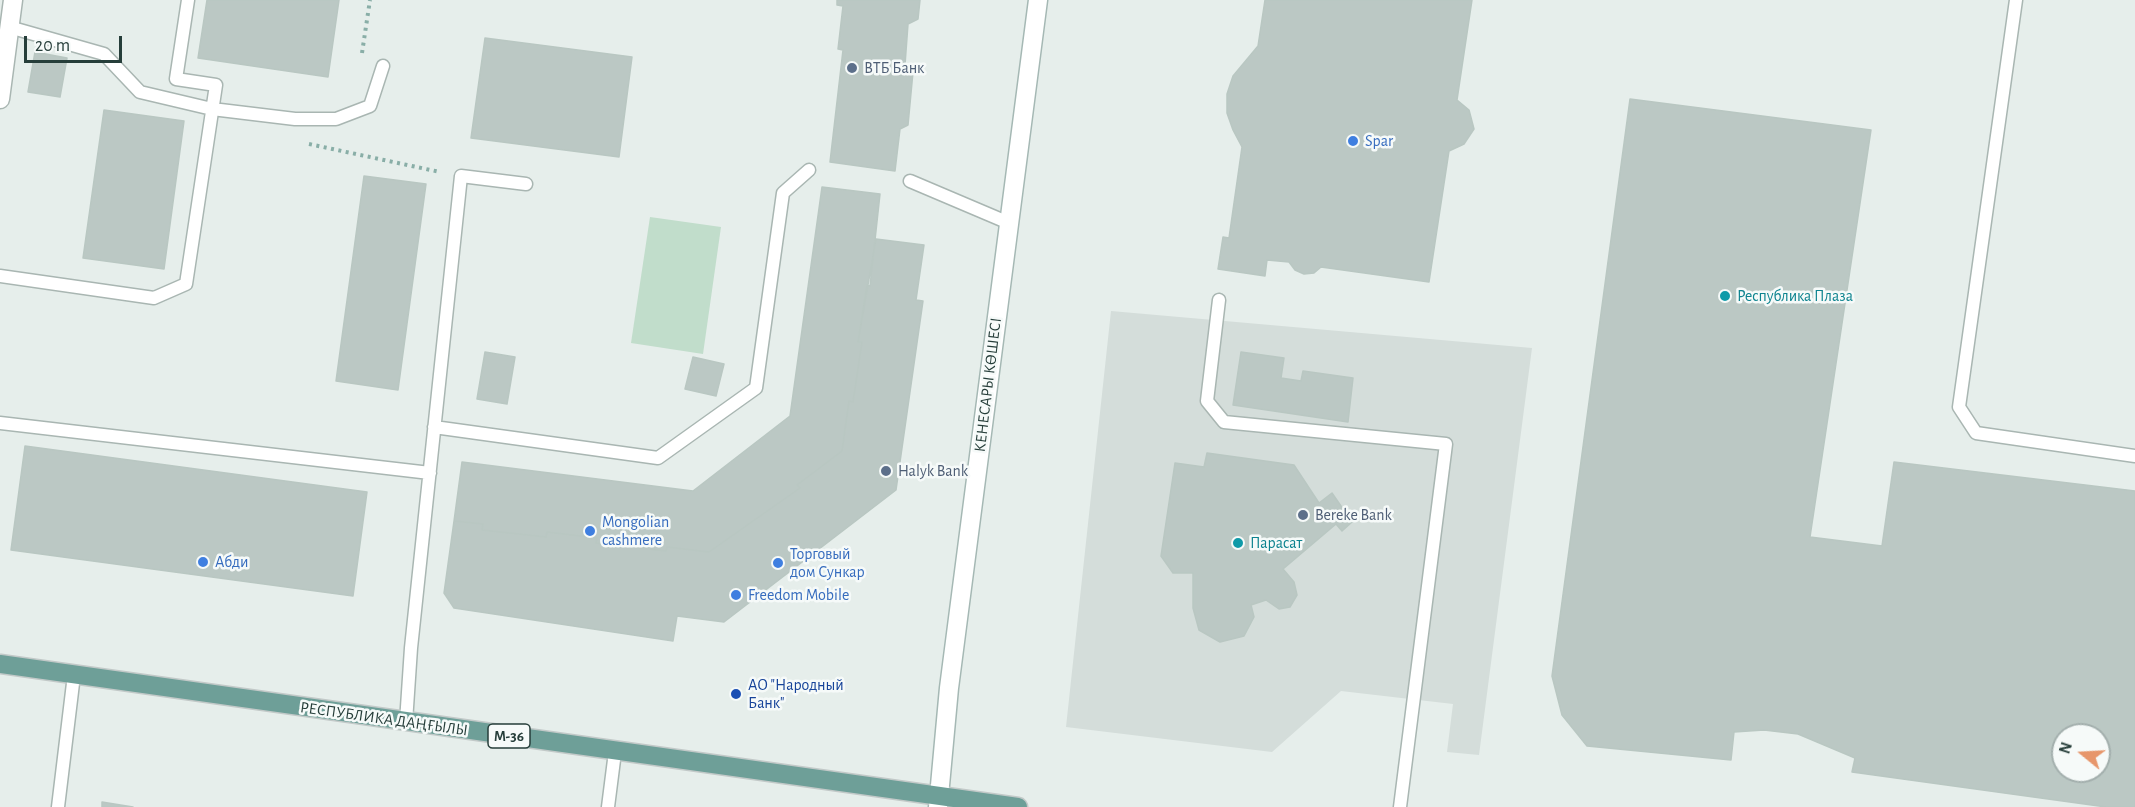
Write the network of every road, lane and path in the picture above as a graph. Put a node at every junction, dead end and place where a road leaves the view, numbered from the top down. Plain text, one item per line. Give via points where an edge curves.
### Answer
1 (13, 0) edge
2 (188, 0) edge
3 (370, 0) edge
4 (1038, 0) edge
5 (2016, 0) edge
6 (9, 27) junction
7 (360, 59) dead end
8 (383, 66) dead end
9 (0, 93) edge
10 (212, 109) junction
11 (301, 142) dead end
12 (809, 170) dead end
13 (461, 176) junction
14 (910, 181) dead end
15 (526, 184) dead end
16 (1009, 223) junction
17 (0, 276) edge
18 (1219, 300) dead end
19 (0, 423) edge
20 (434, 427) junction
21 (2135, 456) edge
22 (430, 473) junction
23 (0, 664) edge
24 (74, 675) junction
25 (406, 722) junction
26 (615, 752) junction
27 (939, 802) edge
28 (58, 807) edge
29 (608, 807) edge
30 (1018, 807) edge
31 (1400, 807) edge

1 - 6 main road
2 - 10 lane via 176,79 216,85
3 - 7 path
4 - 16 main road, КЕНЕСАРЫ КӨШЕСІ
5 - 21 lane via 1959,407 1976,433
6 - 9 main road
6 - 10 lane via 104,54 140,92
8 - 10 lane via 370,106 336,119 295,119
10 - 17 lane via 186,284 154,298
11 - 13 path
12 - 20 lane via 783,193 756,388 658,458
13 - 15 lane
13 - 20 lane
14 - 16 lane
16 - 27 main road, КЕНЕСАРЫ КӨШЕСІ via 949,688
18 - 31 lane via 1207,401 1224,422 1446,444
19 - 22 lane
20 - 22 lane
22 - 25 lane
23 - 24 main road, РЕСПУБЛИКА ДАҢҒЫЛЫ / M-36
24 - 25 main road, РЕСПУБЛИКА ДАҢҒЫЛЫ / M-36
24 - 28 lane
25 - 26 main road, РЕСПУБЛИКА ДАҢҒЫЛЫ / M-36
26 - 27 main road, РЕСПУБЛИКА ДАҢҒЫЛЫ / M-36
26 - 29 lane
27 - 30 main road, РЕСПУБЛИКА ДАҢҒЫЛЫ / M-36

